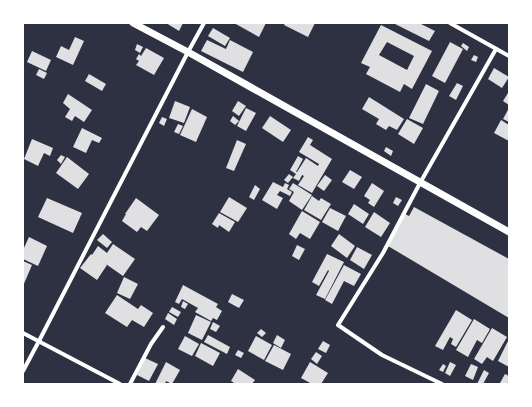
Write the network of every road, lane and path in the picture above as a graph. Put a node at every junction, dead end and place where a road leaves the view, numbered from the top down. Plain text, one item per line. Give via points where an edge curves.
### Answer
1 (132, 23) edge
2 (204, 23) edge
3 (450, 23) edge
4 (496, 49) junction
5 (188, 52) junction
6 (509, 56) edge
7 (420, 183) junction
8 (509, 232) edge
9 (162, 327) dead end
10 (23, 333) edge
11 (39, 341) junction
12 (23, 371) edge
13 (120, 384) edge
14 (130, 384) edge
15 (442, 384) edge

1 - 5 street
2 - 5 street
3 - 4 street
4 - 6 street
4 - 7 street
5 - 7 street
5 - 11 street
7 - 8 street
7 - 15 street via 383,253 338,324 382,355
9 - 14 street
10 - 11 street
11 - 12 street
11 - 13 street

